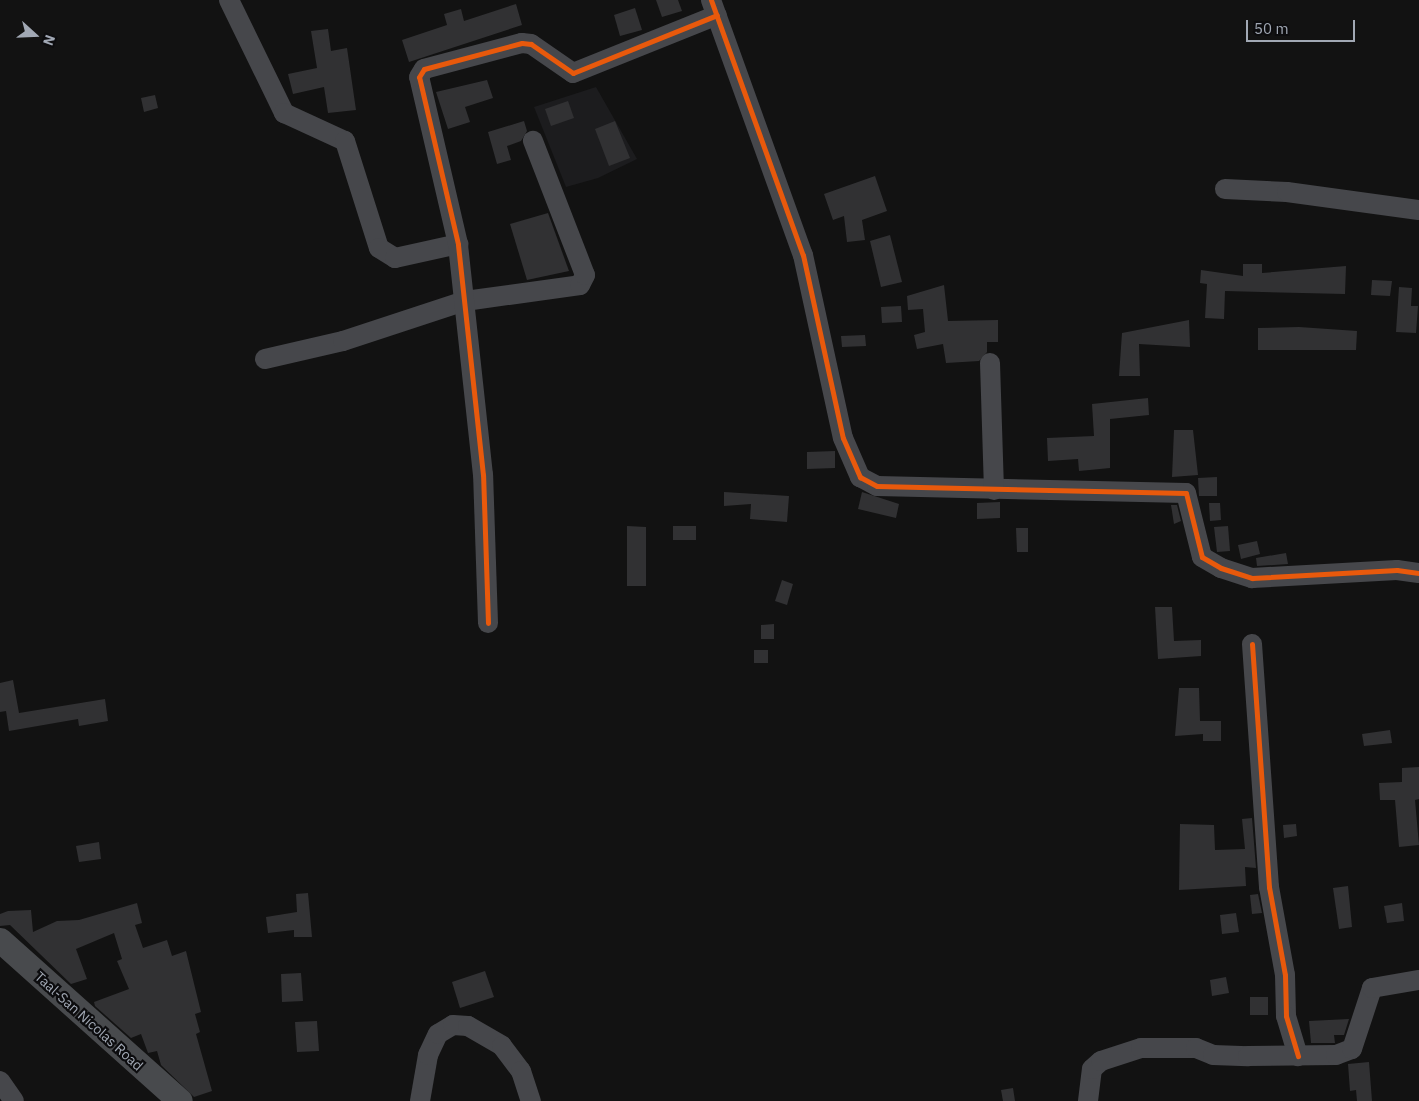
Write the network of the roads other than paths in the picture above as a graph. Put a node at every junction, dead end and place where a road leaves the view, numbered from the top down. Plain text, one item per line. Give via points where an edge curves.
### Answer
1 (229, 0) edge
2 (714, 8) edge
3 (533, 141) dead end
4 (1225, 189) dead end
5 (1419, 210) edge
6 (458, 244) junction
7 (465, 301) junction
8 (265, 359) dead end
9 (990, 363) dead end
10 (994, 490) junction
11 (1419, 574) edge
12 (488, 624) dead end
13 (1252, 644) dead end
14 (0, 940) edge
15 (1419, 980) edge
16 (1298, 1056) junction
17 (0, 1081) edge
18 (14, 1101) edge
19 (180, 1101) edge
20 (420, 1101) edge
21 (531, 1101) edge
22 (1088, 1101) edge

1 - 6 street via 284,112 345,141 379,248 395,258
2 - 6 street via 573,73 532,44 522,43 424,69 419,77 420,93
2 - 10 street via 802,255 843,438 860,477 877,486
3 - 7 street via 584,280 574,287
4 - 5 street via 1287,192
6 - 7 street
7 - 8 street via 343,341
7 - 12 street via 483,475
9 - 10 street
10 - 11 street via 1186,493 1202,557 1252,578 1397,570
13 - 16 street via 1269,887 1285,975 1286,1016
14 - 19 main road, Taal-San Nicolas Road
15 - 16 street via 1372,988 1352,1049 1336,1055
16 - 22 street via 1214,1055 1196,1048 1140,1048 1101,1061 1092,1069
17 - 18 street
20 - 21 street via 428,1055 438,1034 453,1025 468,1026 502,1046 521,1071

